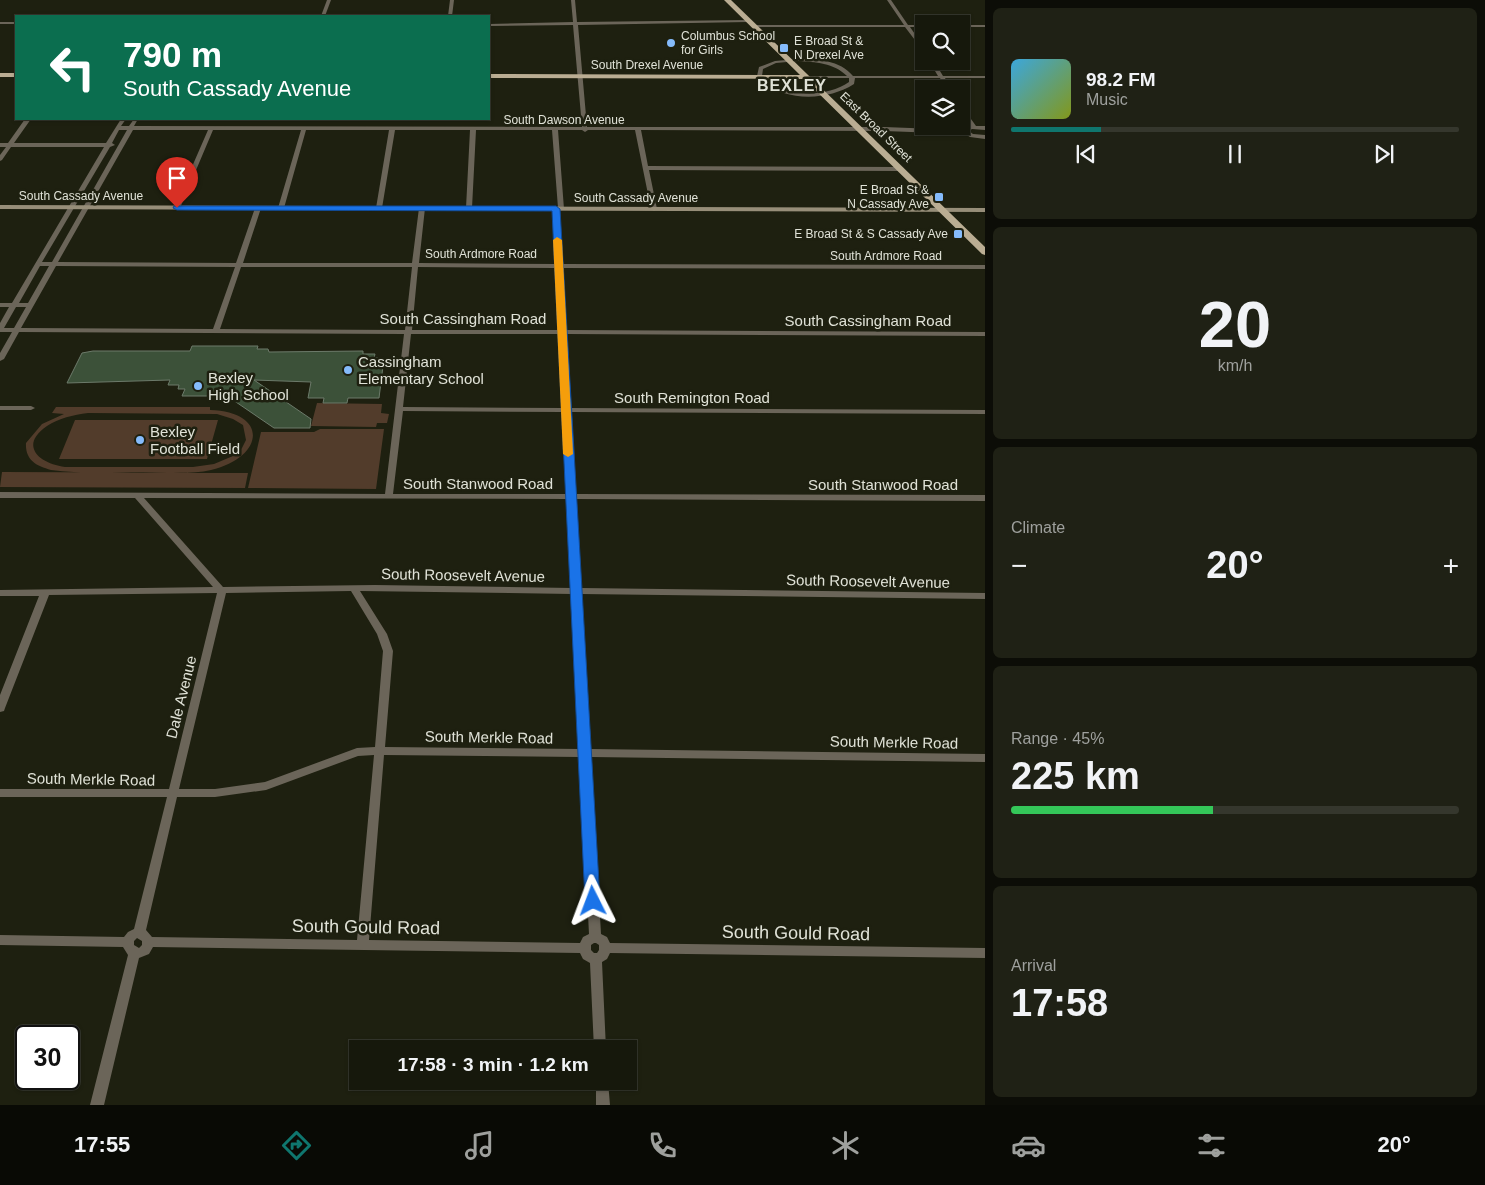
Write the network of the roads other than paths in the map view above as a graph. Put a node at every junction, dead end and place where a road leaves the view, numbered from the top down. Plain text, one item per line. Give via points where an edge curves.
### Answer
1 (329, 0) edge
2 (452, 0) edge
3 (573, 0) edge
4 (727, 0) edge
5 (889, 0) edge
6 (324, 15) edge
7 (450, 15) edge
8 (0, 23) edge
9 (15, 23) edge
10 (751, 23) junction
11 (490, 25) edge
12 (575, 25) junction
13 (907, 26) junction
14 (915, 26) edge
15 (970, 26) edge
16 (985, 26) edge
17 (915, 38) edge
18 (789, 60) junction
19 (937, 70) edge
20 (0, 75) edge
21 (15, 75) edge
22 (490, 76) edge
23 (580, 76) junction
24 (759, 76) junction
25 (806, 77) junction
26 (852, 77) junction
27 (941, 77) junction
28 (985, 77) edge
29 (943, 80) edge
30 (823, 94) junction
31 (27, 120) edge
32 (121, 120) edge
33 (135, 120) edge
34 (288, 120) edge
35 (436, 120) edge
36 (970, 121) edge
37 (974, 127) junction
38 (117, 128) junction
39 (131, 128) junction
40 (212, 128) junction
41 (285, 128) junction
42 (970, 128) edge
43 (985, 128) edge
44 (304, 129) junction
45 (392, 129) junction
46 (435, 129) junction
47 (474, 129) junction
48 (555, 130) junction
49 (585, 130) junction
50 (638, 130) junction
51 (861, 131) junction
52 (915, 133) edge
53 (970, 134) edge
54 (984, 139) edge
55 (0, 144) edge
56 (108, 144) junction
57 (10, 145) junction
58 (121, 145) junction
59 (0, 159) edge
60 (646, 168) junction
61 (901, 169) junction
62 (0, 207) edge
63 (71, 207) junction
64 (86, 207) junction
65 (177, 208) junction
66 (258, 208) junction
67 (282, 208) junction
68 (379, 208) junction
69 (422, 208) junction
70 (469, 208) junction
71 (558, 209) junction
72 (654, 209) junction
73 (942, 210) junction
74 (985, 210) edge
75 (985, 252) edge
76 (38, 264) junction
77 (54, 264) junction
78 (238, 265) junction
79 (415, 265) junction
80 (559, 266) junction
81 (985, 267) edge
82 (0, 305) edge
83 (14, 305) junction
84 (30, 305) junction
85 (0, 330) edge
86 (16, 330) junction
87 (216, 331) junction
88 (407, 332) junction
89 (562, 332) junction
90 (985, 334) edge
91 (0, 359) edge
92 (0, 408) edge
93 (31, 408) dead end
94 (398, 409) junction
95 (566, 410) junction
96 (985, 412) edge
97 (0, 495) edge
98 (138, 496) junction
99 (388, 496) junction
100 (570, 497) junction
101 (985, 498) edge
102 (354, 588) junction
103 (221, 589) junction
104 (575, 590) junction
105 (45, 592) junction
106 (0, 593) edge
107 (985, 596) edge
108 (0, 708) edge
109 (379, 750) junction
110 (584, 753) junction
111 (985, 758) edge
112 (0, 793) edge
113 (173, 794) junction
114 (139, 933) junction
115 (595, 938) junction
116 (0, 940) edge
117 (148, 942) junction
118 (363, 944) junction
119 (131, 947) junction
120 (584, 948) junction
121 (606, 948) junction
122 (985, 953) edge
123 (596, 958) junction
124 (600, 1040) edge
125 (602, 1090) edge
126 (97, 1105) edge
127 (602, 1105) edge

1 - 6 street
2 - 7 street
3 - 12 street
4 - 10 main road, East Broad Street
5 - 13 street
8 - 9 street
10 - 12 street
10 - 13 street
10 - 18 main road, East Broad Street
11 - 12 street
12 - 23 street
13 - 14 street
13 - 17 street
15 - 16 street
18 - 24 street via 765,66 759,71
18 - 25 main road, East Broad Street
18 - 26 street via 828,63 844,69
19 - 27 street
20 - 21 main road
22 - 23 main road, South Drexel Avenue
23 - 24 main road, South Drexel Avenue
23 - 49 street
24 - 25 main road, South Drexel Avenue
24 - 30 street via 777,89
25 - 26 street
25 - 30 main road, East Broad Street
26 - 27 street
26 - 30 street via 852,83 846,88
27 - 28 street
27 - 29 street
30 - 51 main road, East Broad Street
31 - 57 street
32 - 38 street
33 - 39 street
34 - 41 street
35 - 46 street
36 - 37 street
37 - 42 street
37 - 43 street
38 - 39 street, South Dawson Avenue
38 - 56 street
39 - 40 street, South Dawson Avenue
39 - 58 street
40 - 41 street, South Dawson Avenue
40 - 65 street
41 - 44 street, South Dawson Avenue
44 - 45 street, South Dawson Avenue
44 - 67 street
45 - 46 street, South Dawson Avenue
45 - 68 street
46 - 47 street, South Dawson Avenue
47 - 48 street, South Dawson Avenue
47 - 70 street
48 - 49 street, South Dawson Avenue
48 - 71 street
49 - 50 street, South Dawson Avenue
50 - 51 street, South Dawson Avenue
50 - 60 street
51 - 52 street
51 - 61 main road, East Broad Street
53 - 54 street
55 - 57 street
56 - 57 street
56 - 58 street
56 - 63 street
57 - 59 street
58 - 64 street
60 - 61 street
60 - 72 street
61 - 73 main road, East Broad Street
62 - 63 street, South Cassady Avenue
63 - 64 street, South Cassady Avenue
63 - 76 street
64 - 65 street, South Cassady Avenue
64 - 77 street
65 - 66 street, South Cassady Avenue
66 - 67 street, South Cassady Avenue
66 - 78 street
67 - 68 street, South Cassady Avenue
68 - 69 street, South Cassady Avenue
69 - 70 street, South Cassady Avenue
69 - 79 street
70 - 71 street, South Cassady Avenue
71 - 72 street, South Cassady Avenue
71 - 80 street
72 - 73 street, South Cassady Avenue
73 - 74 street, South Cassady Avenue
73 - 75 main road, East Broad Street
76 - 77 street, South Ardmore Road
76 - 83 street
77 - 78 street, South Ardmore Road
77 - 84 street
78 - 79 street, South Ardmore Road
78 - 87 street
79 - 80 street, South Ardmore Road
79 - 88 street
80 - 81 street, South Ardmore Road
80 - 89 street
82 - 83 street
83 - 84 street
83 - 85 street
84 - 86 street
85 - 86 street, South Cassingham Road
86 - 87 street, South Cassingham Road
86 - 91 street
87 - 88 street, South Cassingham Road
88 - 89 street, South Cassingham Road
88 - 94 street
89 - 90 street, South Cassingham Road
89 - 95 street
92 - 93 street
94 - 95 street, South Remington Road
94 - 99 street
95 - 96 street, South Remington Road
95 - 100 street
97 - 98 street, South Stanwood Road
98 - 99 street, South Stanwood Road
98 - 103 street
99 - 100 street, South Stanwood Road
100 - 101 street, South Stanwood Road
100 - 104 street
102 - 103 street, South Roosevelt Avenue
102 - 104 street, South Roosevelt Avenue
102 - 109 street via 360,604 382,630 388,651
103 - 105 street, South Roosevelt Avenue
103 - 113 street, Dale Avenue
104 - 107 street, South Roosevelt Avenue
104 - 110 street
105 - 106 street, South Roosevelt Avenue
105 - 108 street
109 - 110 street, South Merkle Road
109 - 113 street, South Merkle Road via 357,752 266,786 215,793
109 - 118 street
110 - 111 street, South Merkle Road
110 - 115 street
112 - 113 street, South Merkle Road
113 - 114 street, Dale Avenue
114 - 117 street via 147,937
114 - 119 street via 131,937
115 - 120 street via 588,940
115 - 121 street via 604,942
116 - 119 street
117 - 118 street, South Gould Road
117 - 119 street via 145,948
118 - 120 street, South Gould Road
119 - 126 street
120 - 123 street via 589,956
121 - 122 street, South Gould Road
121 - 123 street via 605,954
123 - 124 street
125 - 127 street

